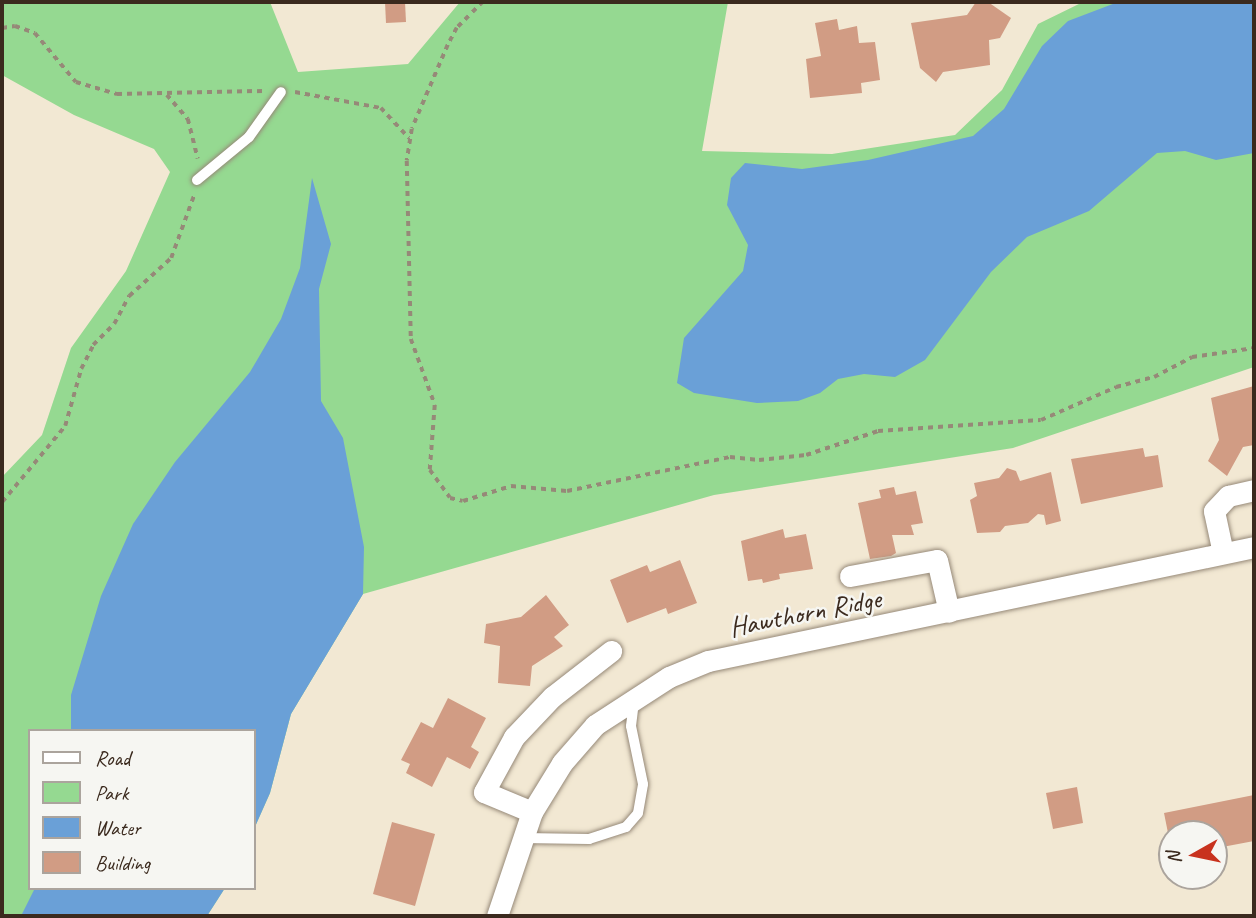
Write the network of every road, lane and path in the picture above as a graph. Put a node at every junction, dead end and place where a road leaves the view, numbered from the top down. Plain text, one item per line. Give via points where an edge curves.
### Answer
1 (483, 2) edge
2 (2, 28) edge
3 (281, 92) junction
4 (167, 95) junction
5 (409, 139) junction
6 (197, 180) junction
7 (1254, 348) edge
8 (1254, 490) edge
9 (2, 502) edge
10 (1254, 547) edge
11 (1223, 553) junction
12 (849, 576) dead end
13 (949, 612) junction
14 (611, 651) dead end
15 (634, 697) junction
16 (532, 812) junction
17 (522, 838) junction
18 (497, 916) edge

1 - 5 path via 457,28
2 - 4 path via 15,26 35,33 76,82 117,94
3 - 4 path
3 - 5 path via 320,94 381,108
3 - 6 lane via 249,137
4 - 6 path via 194,132
5 - 7 path via 411,339 435,405 430,470 443,493 457,501 511,486 567,491 730,457 759,460 806,455 878,431 1041,420 1116,387 1154,377 1192,357
6 - 9 path via 190,215 171,258 129,296 114,324 93,345 81,369 65,426
8 - 11 street via 1228,496 1214,511
10 - 11 street, Hawthorn Ridge
11 - 13 street, Hawthorn Ridge
12 - 13 street via 937,559
13 - 15 street, Hawthorn Ridge via 708,661
14 - 16 street via 552,696 513,737 484,792
15 - 16 street, Hawthorn Ridge via 596,725 570,753
15 - 17 lane via 631,726 643,783 638,813 626,827 597,837
16 - 17 street, Hawthorn Ridge
17 - 18 street, Hawthorn Ridge

